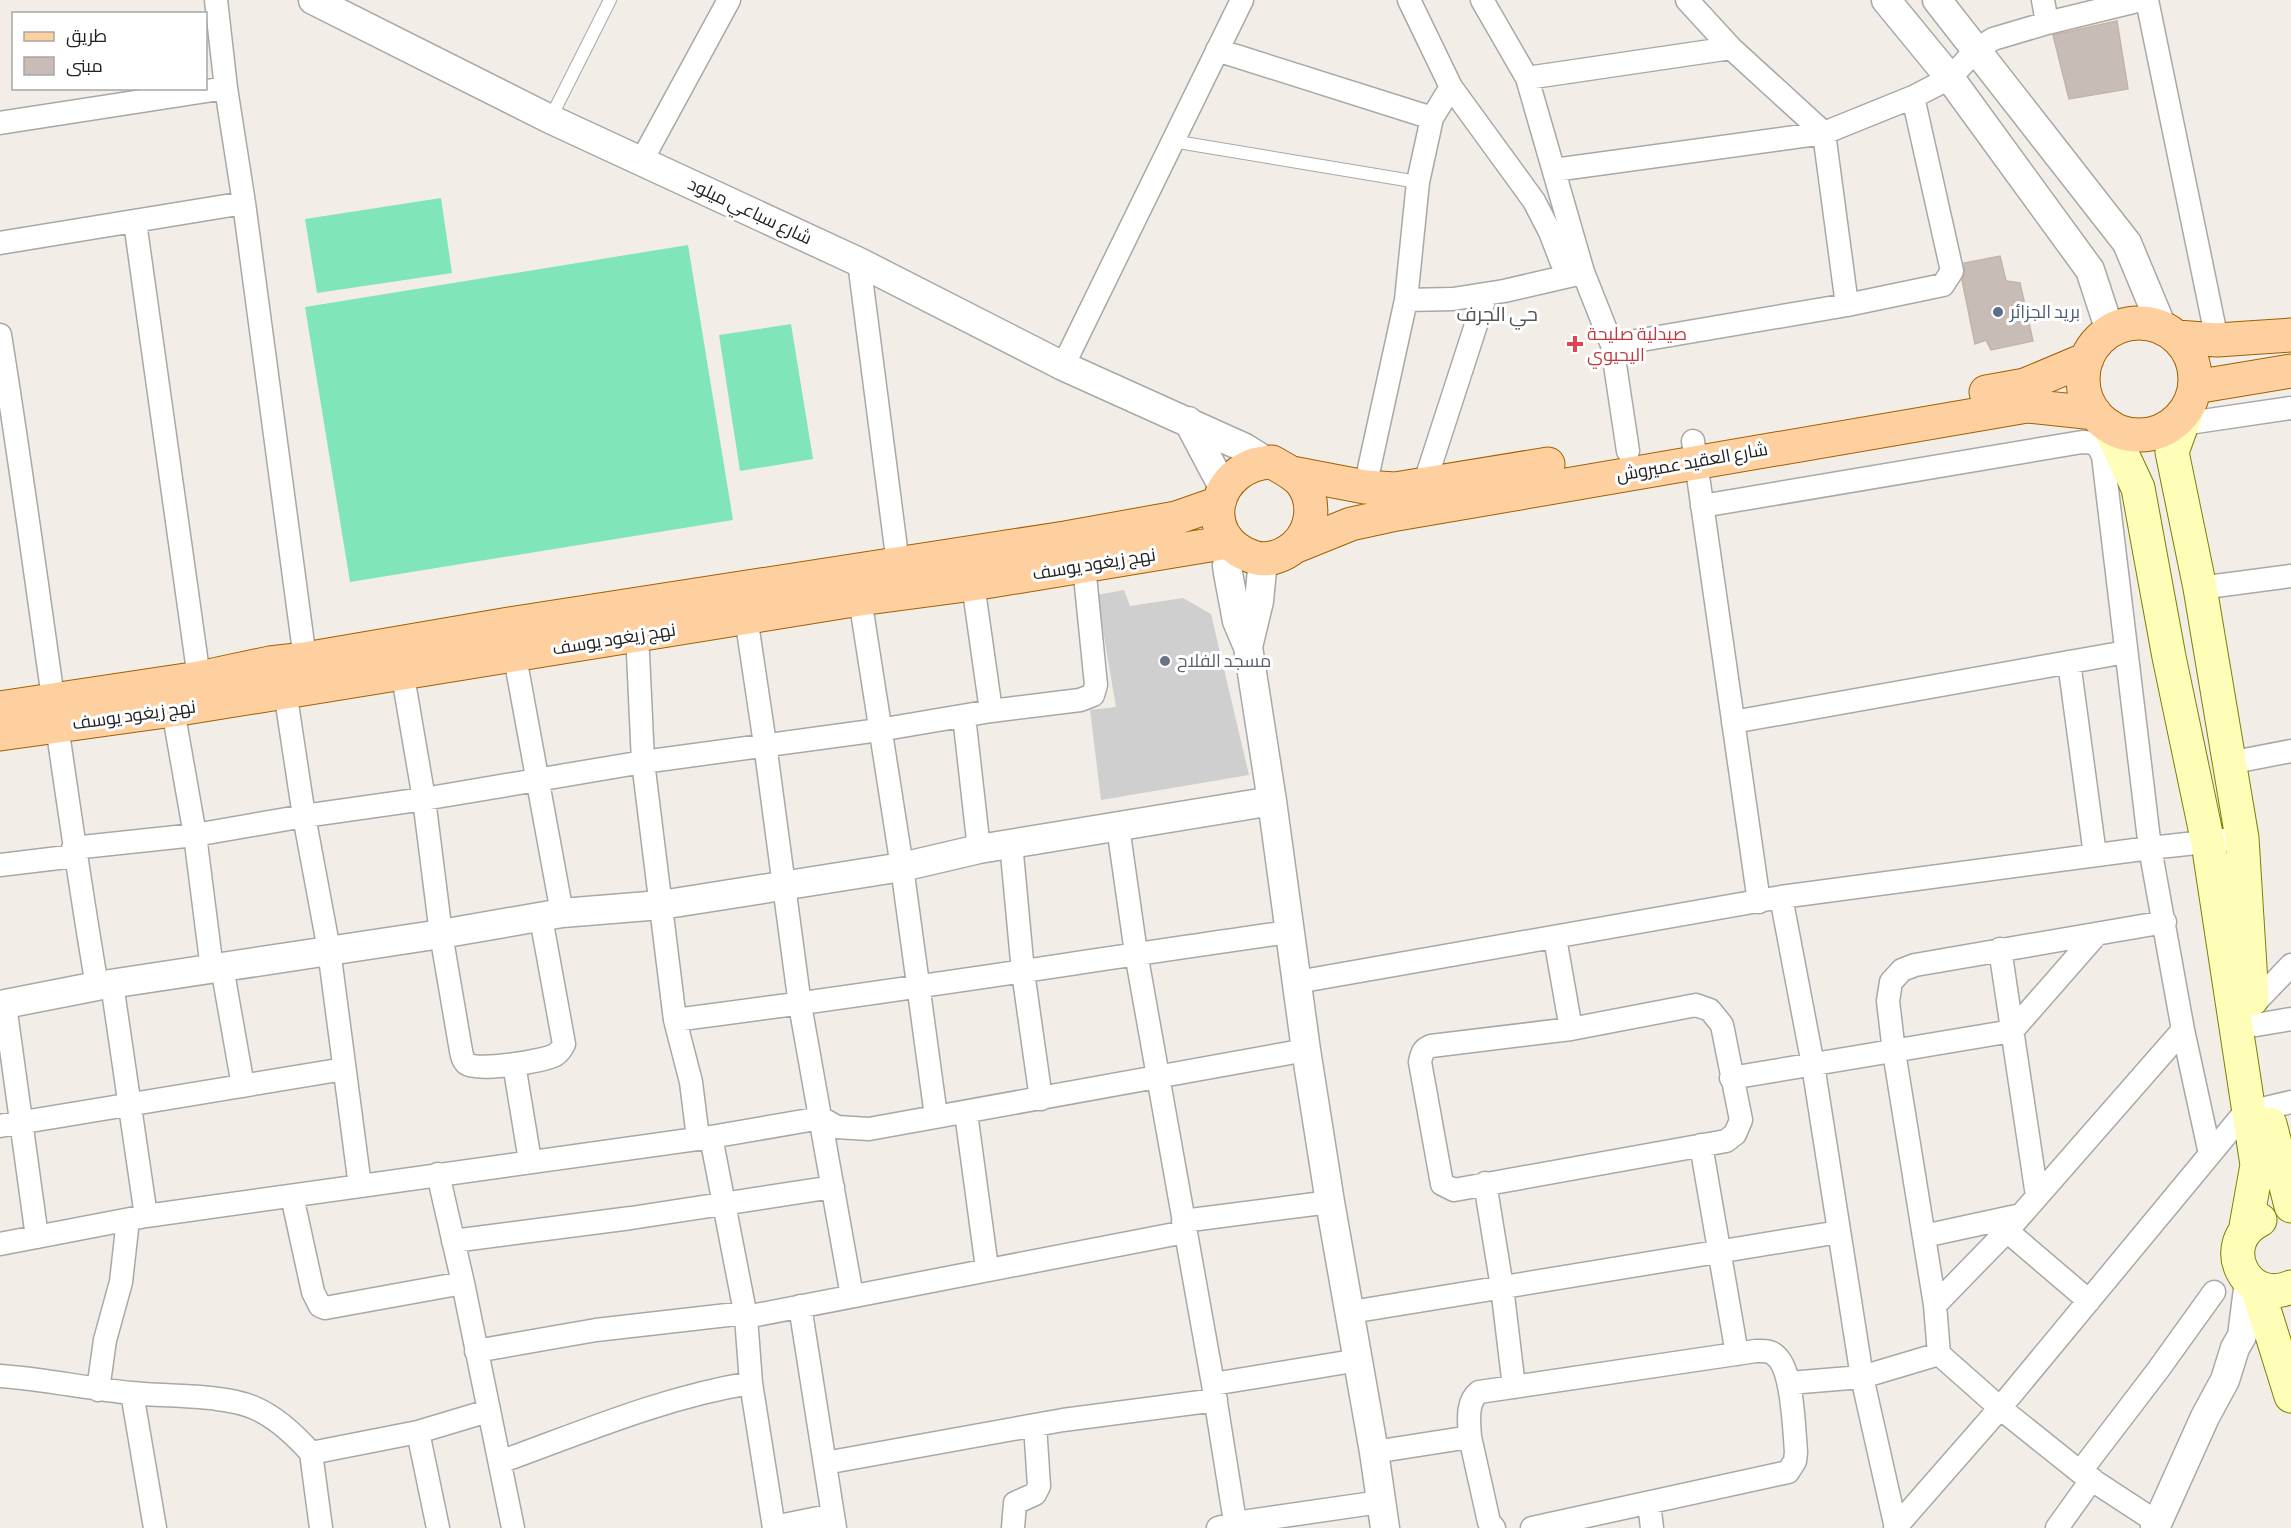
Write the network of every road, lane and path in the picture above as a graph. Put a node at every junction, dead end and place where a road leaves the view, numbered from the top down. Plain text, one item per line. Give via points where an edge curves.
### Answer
1 (216, 0) edge
2 (313, 0) edge
3 (609, 0) edge
4 (729, 0) edge
5 (1242, 0) edge
6 (1409, 0) edge
7 (1482, 0) edge
8 (1688, 0) edge
9 (1886, 0) edge
10 (1937, 0) edge
11 (2043, 0) edge
12 (2141, 0) edge
13 (2147, 0) edge
14 (2047, 23) junction
15 (1731, 48) junction
16 (1217, 50) junction
17 (1976, 50) junction
18 (1527, 78) junction
19 (1950, 78) junction
20 (1451, 87) junction
21 (226, 88) junction
22 (1913, 97) junction
23 (1432, 118) junction
24 (550, 119) junction
25 (0, 123) edge
26 (1824, 133) junction
27 (1172, 141) junction
28 (642, 160) junction
29 (1554, 170) junction
30 (1418, 182) junction
31 (244, 203) junction
32 (135, 222) junction
33 (0, 243) edge
34 (859, 262) junction
35 (1575, 274) junction
36 (1486, 294) junction
37 (1406, 300) junction
38 (1847, 305) junction
39 (2110, 331) junction
40 (2170, 332) junction
41 (0, 335) edge
42 (2291, 335) edge
43 (2217, 340) junction
44 (1612, 345) junction
45 (2087, 359) junction
46 (1063, 366) junction
47 (2291, 371) edge
48 (2189, 405) junction
49 (2291, 408) edge
50 (2102, 419) junction
51 (1188, 421) junction
52 (1628, 451) junction
53 (1694, 451) junction
54 (1279, 468) junction
55 (1424, 485) junction
56 (1365, 487) junction
57 (1221, 496) junction
58 (1702, 506) junction
59 (1294, 547) junction
60 (1242, 550) junction
61 (898, 564) junction
62 (1084, 566) junction
63 (2291, 576) edge
64 (973, 584) junction
65 (858, 585) junction
66 (2200, 588) junction
67 (746, 617) junction
68 (634, 636) junction
69 (512, 640) junction
70 (2126, 652) junction
71 (399, 658) junction
72 (2069, 662) junction
73 (200, 678) junction
74 (301, 679) junction
75 (0, 708) edge
76 (173, 710) junction
77 (991, 711) junction
78 (55, 713) junction
79 (964, 716) junction
80 (1733, 722) junction
81 (879, 730) junction
82 (0, 734) edge
83 (765, 744) junction
84 (2291, 751) edge
85 (643, 762) junction
86 (2229, 763) junction
87 (539, 779) junction
88 (424, 799) junction
89 (1272, 801) junction
90 (304, 816) junction
91 (1118, 827) junction
92 (195, 835) junction
93 (2242, 838) junction
94 (1011, 843) junction
95 (2208, 843) junction
96 (2150, 848) junction
97 (979, 849) junction
98 (74, 852) junction
99 (2095, 855) junction
100 (0, 865) edge
101 (902, 867) junction
102 (783, 885) junction
103 (1770, 900) junction
104 (662, 905) junction
105 (552, 916) junction
106 (2165, 922) junction
107 (1289, 932) junction
108 (441, 934) junction
109 (2096, 935) junction
110 (1555, 938) junction
111 (2000, 949) junction
112 (329, 950) junction
113 (1136, 953) junction
114 (2291, 965) edge
115 (217, 968) junction
116 (1023, 972) junction
117 (1297, 982) junction
118 (104, 985) junction
119 (918, 985) junction
120 (2, 1005) edge
121 (800, 1005) junction
122 (2254, 1015) junction
123 (2291, 1019) edge
124 (675, 1020) junction
125 (1571, 1029) junction
126 (2184, 1030) junction
127 (2012, 1031) junction
128 (1306, 1050) junction
129 (1894, 1052) junction
130 (514, 1064) junction
131 (1813, 1065) junction
132 (344, 1069) junction
133 (1158, 1078) junction
134 (1731, 1078) junction
135 (243, 1086) junction
136 (1041, 1099) junction
137 (130, 1105) junction
138 (2269, 1106) edge
139 (966, 1113) junction
140 (936, 1116) junction
141 (821, 1118) junction
142 (22, 1123) junction
143 (0, 1126) edge
144 (705, 1138) junction
145 (1701, 1145) junction
146 (2210, 1154) junction
147 (530, 1161) junction
148 (438, 1173) junction
149 (1485, 1183) junction
150 (360, 1186) junction
151 (833, 1187) junction
152 (292, 1196) junction
153 (2037, 1196) junction
154 (1330, 1202) junction
155 (724, 1204) junction
156 (2290, 1204) edge
157 (137, 1218) junction
158 (2014, 1223) junction
159 (1184, 1226) junction
160 (1839, 1232) junction
161 (2245, 1232) junction
162 (1924, 1236) junction
163 (37, 1237) junction
164 (453, 1241) junction
165 (0, 1244) edge
166 (1719, 1252) junction
167 (987, 1268) junction
168 (463, 1283) junction
169 (2271, 1286) edge
170 (1502, 1287) junction
171 (2214, 1292) dead end
172 (852, 1296) junction
173 (2089, 1301) junction
174 (1935, 1305) junction
175 (800, 1306) junction
176 (1351, 1312) junction
177 (746, 1315) junction
178 (476, 1351) junction
179 (1737, 1354) junction
180 (1939, 1354) junction
181 (2291, 1358) edge
182 (1359, 1360) junction
183 (0, 1376) edge
184 (1862, 1377) junction
185 (751, 1383) junction
186 (1789, 1383) junction
187 (1514, 1387) junction
188 (98, 1390) junction
189 (1215, 1392) junction
190 (132, 1393) junction
191 (2291, 1396) edge
192 (2000, 1408) junction
193 (488, 1411) junction
194 (1035, 1425) junction
195 (417, 1432) junction
196 (1470, 1437) junction
197 (1374, 1452) junction
198 (311, 1453) junction
199 (500, 1462) junction
200 (825, 1463) junction
201 (2086, 1475) junction
202 (1649, 1503) junction
203 (1383, 1515) edge
204 (834, 1522) edge
205 (1230, 1526) edge
206 (2156, 1526) edge
207 (774, 1527) edge
208 (155, 1528) edge
209 (321, 1528) edge
210 (438, 1528) edge
211 (513, 1528) edge
212 (1013, 1528) edge
213 (1494, 1528) edge
214 (1532, 1528) edge
215 (1652, 1528) edge
216 (1895, 1528) edge
217 (2057, 1528) edge

1 - 21 street
2 - 24 street, شارع سباعي ميلود
3 - 24 lane
4 - 28 street
5 - 16 street
6 - 20 street
7 - 18 street
8 - 15 street
9 - 19 street
10 - 17 street
11 - 14 street
12 - 14 street
13 - 43 street
14 - 17 street via 1993,39
15 - 18 street
15 - 26 street
16 - 23 street
16 - 27 street
17 - 19 street
17 - 40 street via 2127,243
18 - 29 street
19 - 22 street
19 - 39 street via 2090,270
20 - 23 street
20 - 35 street via 1534,201
21 - 25 street
21 - 31 street
22 - 26 street
22 - 38 street via 1952,271 1943,285 1935,289
23 - 30 street
24 - 28 street, شارع سباعي ميلود
26 - 29 street
26 - 38 street
27 - 30 lane
27 - 46 street
28 - 34 street, شارع سباعي ميلود
29 - 35 street
30 - 37 street
31 - 32 street
31 - 74 street
32 - 33 street
32 - 73 street
34 - 46 street, شارع سباعي ميلود
34 - 61 street
35 - 36 street
35 - 44 street
36 - 37 street
36 - 55 street
37 - 56 street
38 - 44 street
39 - 40 main road via 2127,324 2145,323
39 - 45 main road via 2096,343
40 - 43 main road
40 - 48 main road via 2189,352 2195,369
41 - 78 street
42 - 43 main road
44 - 52 street
45 - 50 main road via 2083,378 2086,396
45 - 53 main road, شارع العقيد عميروش via 2025,385 1806,424
46 - 51 street, شارع سباعي ميلود
47 - 48 main road
48 - 49 street
48 - 50 main road via 2178,420 2145,435 2126,433
48 - 66 main road via 2172,452
50 - 53 main road, شارع العقيد عميروش via 2027,406
50 - 95 main road via 2138,488
51 - 54 street, شارع سباعي ميلود
51 - 57 street
52 - 53 main road, شارع العقيد عميروش
52 - 55 main road, شارع العقيد عميروش
53 - 58 street
53 - 59 main road, شارع العقيد عميروش via 1351,524
54 - 56 main road, شارع العقيد عميروش
54 - 57 main road via 1254,465 1242,470
54 - 59 main road via 1302,483 1311,510 1307,530
55 - 56 main road, شارع العقيد عميروش via 1395,489
57 - 60 main road via 1219,525
57 - 61 main road, نهج زيغود يوسف via 1176,518
58 - 70 street via 2092,442 2103,456
58 - 80 street
59 - 60 main road via 1280,555
60 - 62 main road, نهج زيغود يوسف
60 - 89 street via 1259,601 1248,646
61 - 65 main road, نهج زيغود يوسف
62 - 64 main road, نهج زيغود يوسف
62 - 77 street via 1096,676 1093,694 1080,700
63 - 66 street
64 - 65 main road, نهج زيغود يوسف
64 - 77 street
65 - 67 main road, نهج زيغود يوسف
65 - 69 main road, نهج زيغود يوسف
65 - 81 street
66 - 86 main road
67 - 68 main road, نهج زيغود يوسف
67 - 83 street
68 - 69 main road, نهج زيغود يوسف
68 - 85 street
69 - 71 main road, نهج زيغود يوسف
69 - 87 street
70 - 72 street
70 - 96 street
71 - 74 main road, نهج زيغود يوسف
71 - 88 street
72 - 80 street
72 - 99 street
73 - 74 main road, نهج زيغود يوسف via 270,663
73 - 78 main road, نهج زيغود يوسف
74 - 76 main road, نهج زيغود يوسف
74 - 90 street
75 - 78 main road, نهج زيغود يوسف
76 - 78 main road, نهج زيغود يوسف
76 - 92 street
77 - 79 street
78 - 82 main road, نهج زيغود يوسف
78 - 98 street
79 - 81 street
79 - 97 street
80 - 103 street
81 - 83 street
81 - 101 street
83 - 85 street
83 - 102 street
84 - 86 street
85 - 87 street
85 - 104 street
86 - 93 main road
87 - 88 street
87 - 105 street
88 - 90 street
88 - 108 street
89 - 91 street
89 - 107 street
90 - 92 street
90 - 112 street
91 - 94 street
91 - 113 street
92 - 98 street
92 - 115 street
93 - 95 street
93 - 122 main road
94 - 97 street
94 - 116 street
95 - 96 street
95 - 138 main road
96 - 99 street
96 - 106 street
97 - 101 street
98 - 100 street
98 - 118 street
99 - 103 street
101 - 102 street
101 - 119 street
102 - 104 street
102 - 121 street
103 - 110 street
103 - 131 street
104 - 105 street
104 - 124 street
105 - 108 street
105 - 130 street via 564,1044 554,1056
106 - 109 street
106 - 126 street
107 - 113 street
107 - 117 street
108 - 112 street
108 - 130 street via 464,1060 475,1067
109 - 111 street
109 - 127 street
110 - 117 street
110 - 125 street
111 - 127 street
111 - 129 street via 1902,970 1891,982 1888,1001
112 - 115 street
112 - 132 street
113 - 116 street
113 - 133 street
114 - 122 street
115 - 118 street
115 - 135 street
116 - 119 street
116 - 136 street
117 - 128 street
118 - 120 street
118 - 137 street
119 - 121 street
119 - 140 street
120 - 142 street
121 - 124 street
121 - 141 street
122 - 123 street
122 - 138 main road
124 - 144 street
125 - 134 street via 1696,1005 1703,1007 1722,1025
125 - 149 street via 1431,1046 1422,1053 1420,1062 1442,1184 1454,1190
126 - 146 street
126 - 153 street
127 - 129 street
127 - 153 street
128 - 133 street
128 - 154 street
129 - 131 street
129 - 162 street
130 - 147 street
131 - 134 street
131 - 160 street
132 - 135 street
132 - 150 street
133 - 136 street
133 - 159 street
134 - 145 street via 1741,1120 1738,1129 1726,1141
135 - 137 street
136 - 139 street
137 - 142 street
137 - 157 street
138 - 146 street
138 - 156 main road
138 - 161 main road
139 - 140 street
139 - 167 street
140 - 141 street via 869,1129 837,1127
141 - 144 street
141 - 151 street
142 - 143 street
142 - 163 street
144 - 147 street
144 - 155 street
145 - 149 street
145 - 166 street
146 - 173 street
147 - 148 street
148 - 150 street
148 - 164 street
149 - 170 street
150 - 152 street
151 - 155 street
151 - 172 street
152 - 157 street
152 - 168 street via 313,1292 320,1306
153 - 158 street
154 - 159 street
154 - 176 street
155 - 164 street
155 - 177 street
156 - 161 main road via 2276,1217 2253,1224
157 - 163 street
157 - 188 street via 105,1340
158 - 162 street
158 - 173 street
158 - 174 street
159 - 167 street
159 - 189 street
160 - 166 street
160 - 184 street
161 - 169 main road via 2238,1262 2242,1272
162 - 174 street
163 - 165 street
164 - 168 street
166 - 170 street
166 - 179 street
167 - 172 street
168 - 178 street
169 - 181 main road
169 - 191 main road
169 - 206 street via 2235,1348 2225,1380
170 - 176 street
170 - 187 street
171 - 201 street
172 - 175 street
173 - 192 street
174 - 180 street
175 - 177 street
175 - 200 street
176 - 182 street
177 - 178 street via 596,1330
177 - 185 street
178 - 193 street
179 - 186 street via 1767,1351 1778,1357
179 - 187 street
180 - 184 street
180 - 192 street
182 - 189 street
182 - 197 street
183 - 188 street
184 - 186 street
184 - 216 street
185 - 199 street via 663,1403
185 - 207 street
186 - 202 street via 1796,1452 1788,1472
187 - 196 street via 1473,1396
188 - 190 street
189 - 194 street
189 - 205 street
190 - 198 street via 208,1398 257,1409
190 - 208 street
192 - 201 street
192 - 216 street
193 - 195 street
193 - 199 street
194 - 200 street
194 - 212 street via 1039,1486 1035,1494 1015,1503
195 - 198 street
195 - 210 street
196 - 197 street
196 - 213 street via 1489,1522
197 - 203 street
198 - 209 street
199 - 211 street
200 - 204 street
201 - 206 street
201 - 217 street
202 - 214 street
202 - 215 street
203 - 205 street
204 - 207 street

